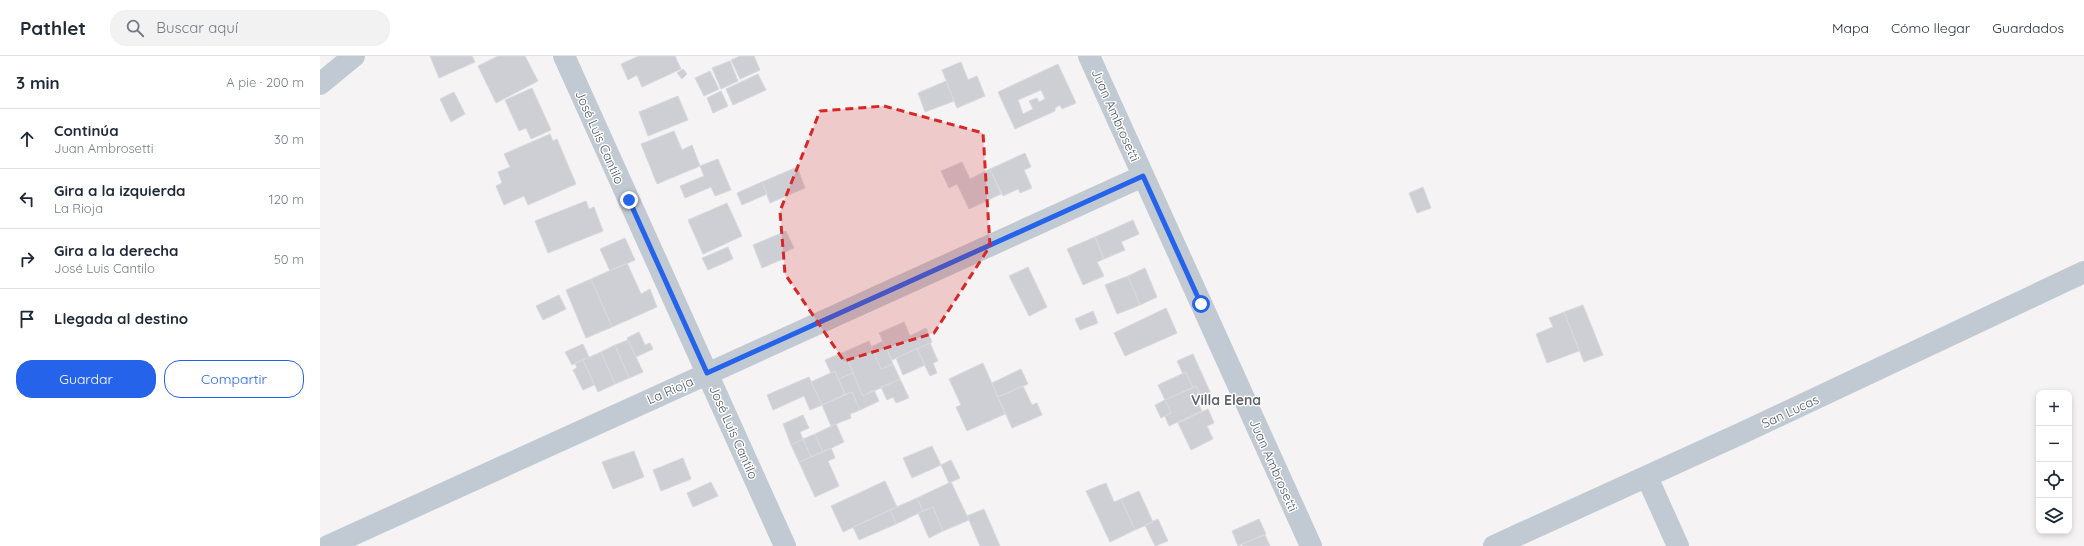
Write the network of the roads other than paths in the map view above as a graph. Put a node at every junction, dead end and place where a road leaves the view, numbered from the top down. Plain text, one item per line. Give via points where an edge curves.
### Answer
1 (354, 56) edge
2 (564, 56) edge
3 (1089, 56) edge
4 (320, 84) edge
5 (1143, 176) junction
6 (2084, 272) edge
7 (707, 373) junction
8 (1647, 477) junction
9 (328, 546) edge
10 (785, 546) edge
11 (1311, 546) edge
12 (1494, 546) edge
13 (1678, 546) edge

1 - 4 street
2 - 7 street, José Luis Cantilo
3 - 5 street, Juan Ambrosetti
5 - 7 street, La Rioja
5 - 11 street, Juan Ambrosetti
6 - 8 street, San Lucas
7 - 9 street, La Rioja
7 - 10 street, José Luis Cantilo
8 - 12 street, San Lucas
8 - 13 street

